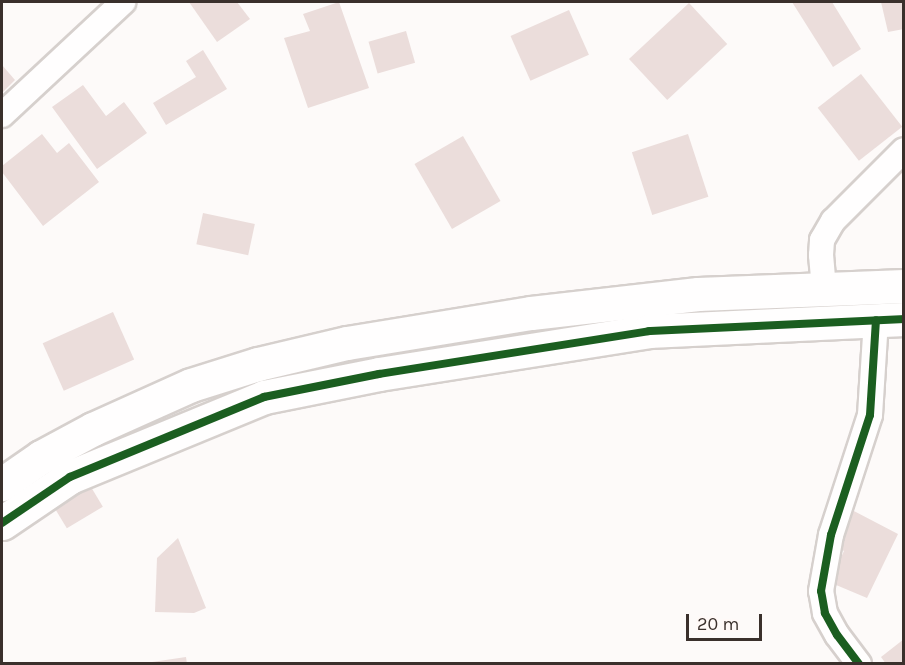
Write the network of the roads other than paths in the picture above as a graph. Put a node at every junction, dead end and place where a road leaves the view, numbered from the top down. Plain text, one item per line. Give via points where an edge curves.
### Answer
1 (123, 2) edge
2 (2, 115) edge
3 (903, 150) edge
4 (903, 286) edge
5 (824, 289) junction
6 (890, 320) edge
7 (2, 484) edge
8 (2, 523) edge
9 (859, 663) edge

1 - 2 street
3 - 5 street via 832,221 822,240
4 - 5 street
5 - 7 street via 698,294 531,314 347,343 258,364 191,385 93,429
6 - 8 street via 650,331 379,374 264,397 70,477
6 - 9 street via 870,415 831,535 821,591 825,613

